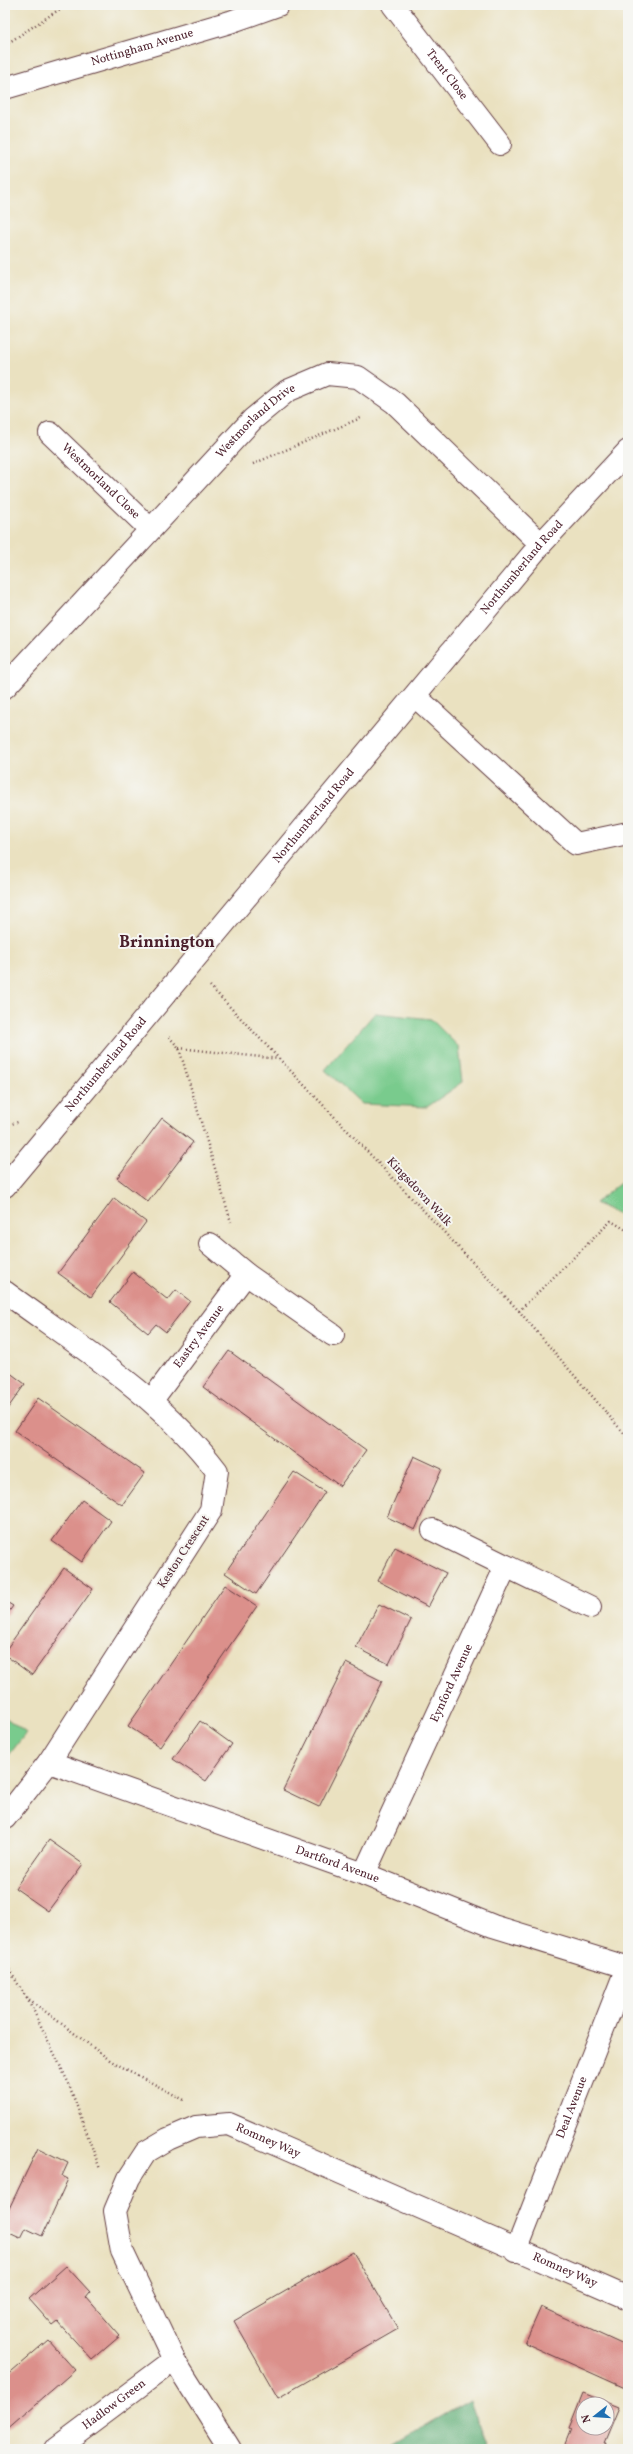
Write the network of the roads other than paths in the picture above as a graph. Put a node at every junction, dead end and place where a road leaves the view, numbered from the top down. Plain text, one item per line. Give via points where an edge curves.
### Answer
1 (278, 5) edge
2 (393, 5) edge
3 (5, 88) edge
4 (500, 144) dead end
5 (50, 434) dead end
6 (628, 451) edge
7 (150, 529) junction
8 (541, 544) junction
9 (5, 686) edge
10 (415, 696) junction
11 (628, 833) edge
12 (5, 1186) edge
13 (210, 1244) dead end
14 (246, 1274) junction
15 (5, 1292) edge
16 (333, 1335) dead end
17 (152, 1400) junction
18 (433, 1530) dead end
19 (506, 1566) junction
20 (590, 1607) dead end
21 (48, 1762) junction
22 (5, 1818) edge
23 (364, 1874) junction
24 (627, 1966) edge
25 (516, 2251) junction
26 (628, 2298) edge
27 (174, 2360) junction
28 (55, 2449) edge
29 (230, 2449) edge

1 - 3 street, Nottingham Avenue via 230,22
2 - 4 street, Trent Close
5 - 7 street, Westmorland Close
6 - 8 street, Northumberland Road
7 - 8 street, Westmorland Drive via 253,419 287,391 327,374 358,377 394,403
7 - 9 street, Westmorland Drive
8 - 10 street, Northumberland Road
10 - 11 street via 576,844
10 - 12 street, Northumberland Road
13 - 14 street
14 - 16 street
14 - 17 street, Eastry Avenue
15 - 17 street, Keston Crescent
17 - 21 street, Keston Crescent via 196,1443 217,1471 211,1510
18 - 19 street
19 - 20 street
19 - 23 street, Eynford Avenue
21 - 22 street, Keston Crescent
21 - 23 street, Dartford Avenue
23 - 24 street, Dartford Avenue via 494,1926
24 - 25 street, Deal Avenue
25 - 26 street, Romney Way
25 - 27 street, Romney Way via 229,2124 196,2127 146,2152 129,2178 115,2211 122,2251
27 - 28 street, Hadlow Green
27 - 29 street

